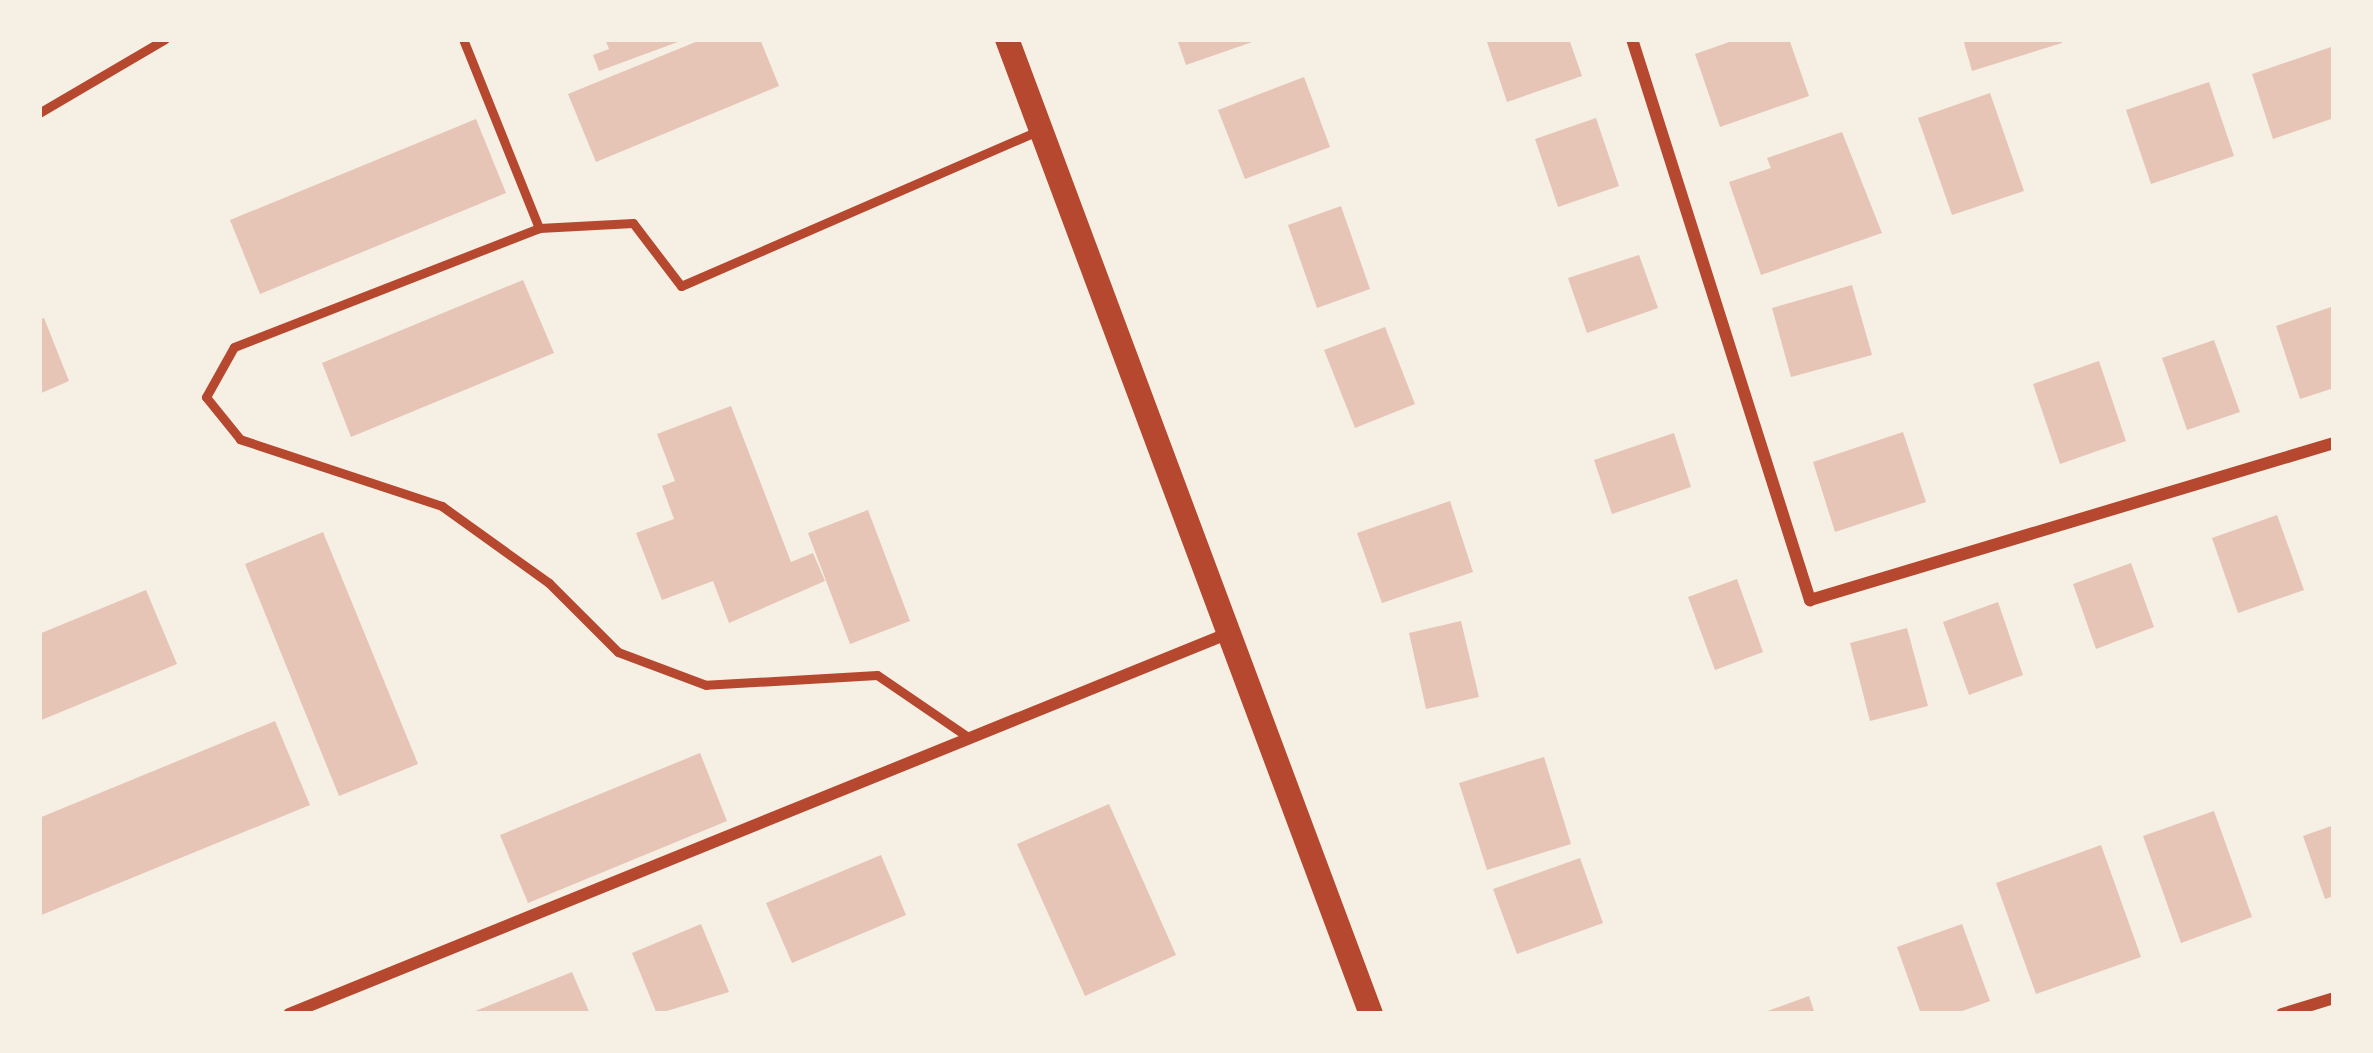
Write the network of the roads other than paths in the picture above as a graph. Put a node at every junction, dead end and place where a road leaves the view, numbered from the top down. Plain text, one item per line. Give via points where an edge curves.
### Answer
1 (165, 39) edge
2 (463, 39) edge
3 (1006, 39) edge
4 (1632, 39) edge
5 (39, 113) edge
6 (1040, 130) junction
7 (539, 228) junction
8 (2334, 443) edge
9 (1228, 633) junction
10 (968, 736) junction
11 (2334, 998) edge
12 (289, 1014) edge
13 (1371, 1014) edge
14 (2282, 1014) edge

1 - 5 lane
2 - 7 lane
3 - 6 main road
4 - 8 street via 1810,600
6 - 7 lane via 681,286 633,223
6 - 9 main road
7 - 10 lane via 233,347 206,397 240,439 442,506 549,583 618,652 706,686 878,675
9 - 10 street
9 - 13 main road
10 - 12 street
11 - 14 street

